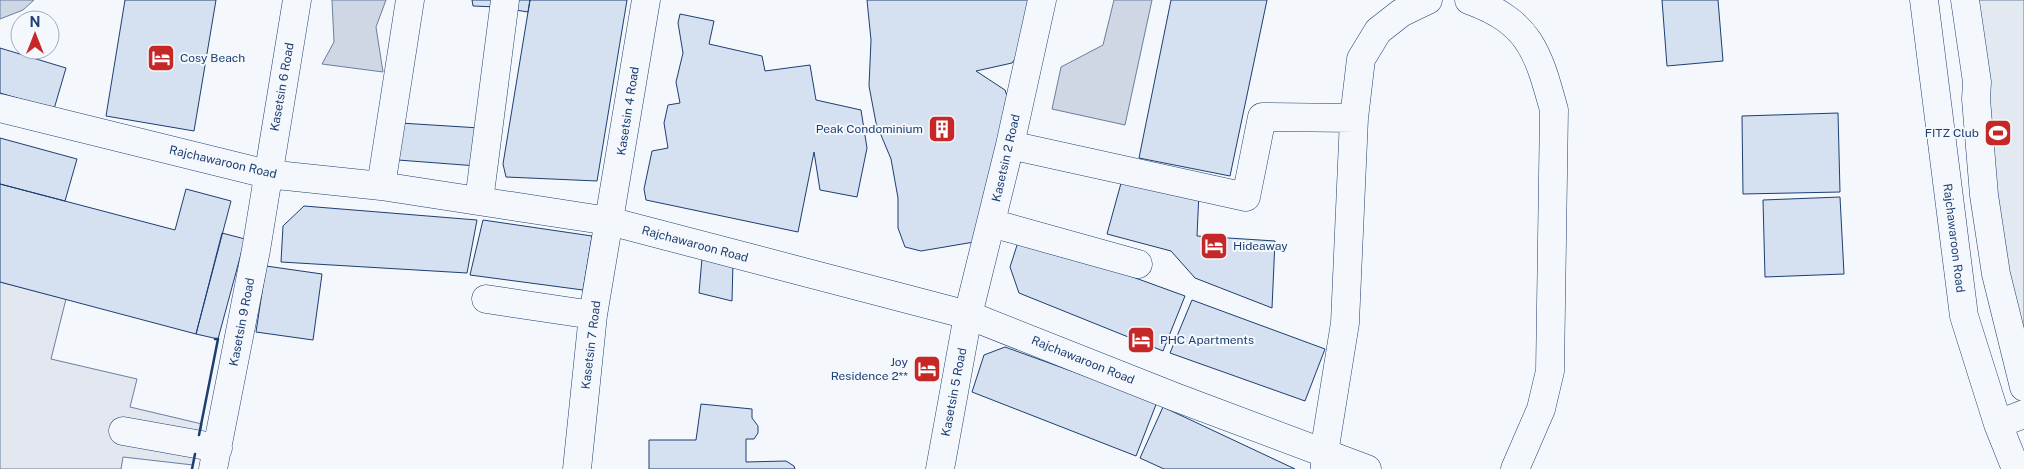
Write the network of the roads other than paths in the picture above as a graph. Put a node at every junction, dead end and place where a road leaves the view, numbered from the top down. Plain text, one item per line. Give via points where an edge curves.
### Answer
1 (297, 0) edge
2 (410, 0) edge
3 (505, 0) edge
4 (646, 0) edge
5 (1042, 0) edge
6 (1428, 0) edge
7 (1469, 0) edge
8 (1924, 0) edge
9 (1965, 0) edge
10 (0, 108) edge
11 (1354, 118) junction
12 (1010, 145) junction
13 (267, 174) junction
14 (381, 186) junction
15 (479, 201) junction
16 (609, 221) junction
17 (991, 223) junction
18 (1138, 264) dead end
19 (486, 299) dead end
20 (593, 315) junction
21 (968, 315) junction
22 (2024, 387) edge
23 (2024, 414) edge
24 (1998, 424) junction
25 (123, 431) dead end
26 (215, 458) edge
27 (1324, 461) edge
28 (577, 469) edge
29 (940, 469) edge
30 (1367, 469) edge
31 (1515, 469) edge
32 (2016, 469) edge

1 - 13 street, Kasetsin 6 Road
2 - 14 street
3 - 15 street
4 - 16 street, Kasetsin 4 Road
5 - 12 street, Kasetsin 2 Road
6 - 11 street via 1401,13 1378,31 1361,59
7 - 31 street via 1510,20 1531,43 1554,110 1550,371 1541,409
8 - 24 street, Rajchawaroon Road via 1964,316
9 - 22 street via 1977,82 1984,195 1996,274
10 - 13 street, Rajchawaroon Road
11 - 12 street via 1262,116 1246,197
11 - 27 street via 1345,323
12 - 17 street, Kasetsin 2 Road
13 - 14 street, Rajchawaroon Road
13 - 26 street, Kasetsin 9 Road via 256,250
14 - 15 street, Rajchawaroon Road
15 - 16 street, Rajchawaroon Road
16 - 20 street, Kasetsin 7 Road
16 - 21 street, Rajchawaroon Road
17 - 18 street
17 - 21 street, Kasetsin 2 Road
19 - 20 street
20 - 28 street, Kasetsin 7 Road
21 - 27 street, Rajchawaroon Road via 1175,397
21 - 29 street, Kasetsin 5 Road
23 - 24 street
24 - 32 street, Rajchawaroon Road
25 - 26 street
27 - 30 street, Rajchawaroon Road

